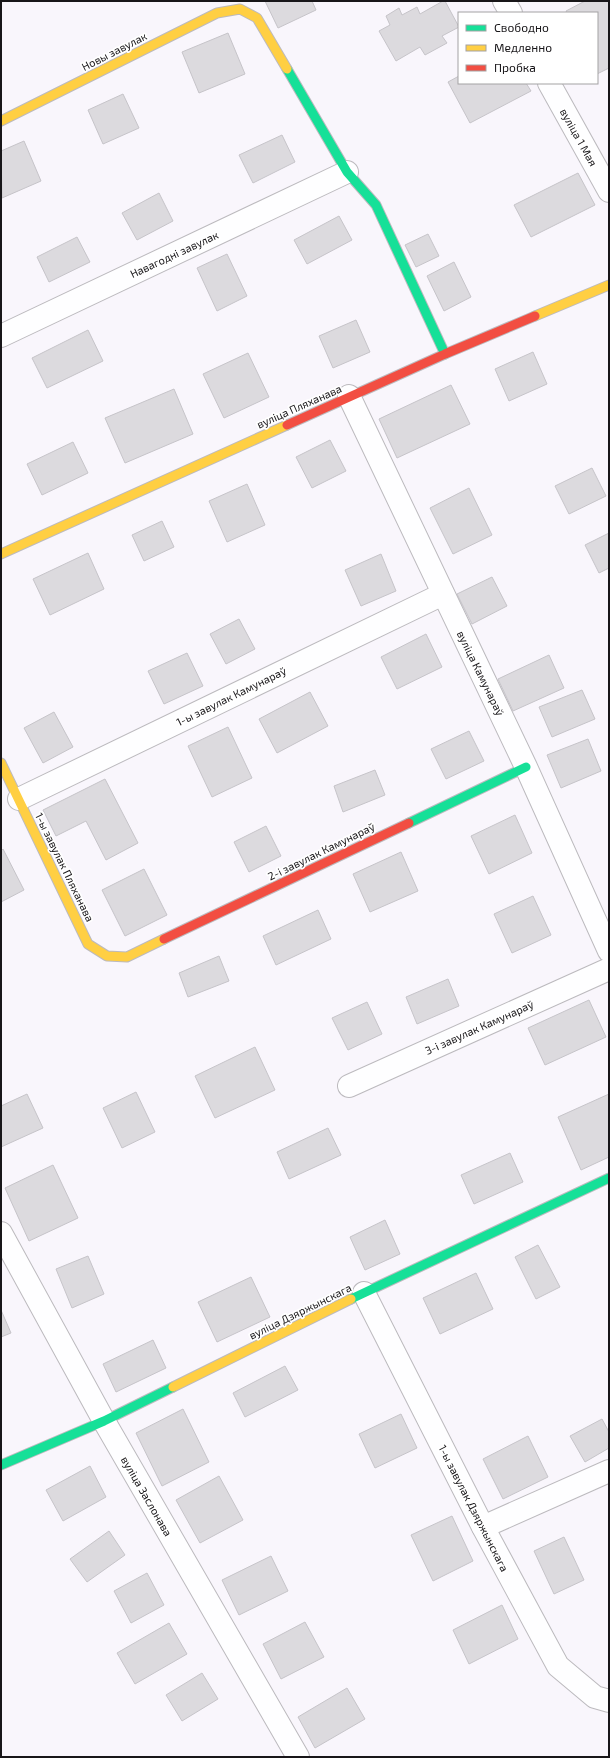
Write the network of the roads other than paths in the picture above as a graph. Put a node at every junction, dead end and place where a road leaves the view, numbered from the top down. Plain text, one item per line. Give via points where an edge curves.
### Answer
1 (504, 1) edge
2 (510, 12) edge
3 (550, 84) edge
4 (1, 121) edge
5 (347, 172) junction
6 (609, 191) edge
7 (609, 285) edge
8 (1, 336) edge
9 (445, 354) junction
10 (349, 396) junction
11 (1, 554) edge
12 (443, 594) junction
13 (1, 763) edge
14 (526, 767) junction
15 (18, 799) junction
16 (609, 951) edge
17 (127, 958) joint
18 (609, 969) edge
19 (349, 1086) dead end
20 (609, 1178) edge
21 (1, 1233) edge
22 (364, 1293) junction
23 (104, 1422) junction
24 (1, 1465) edge
25 (609, 1471) edge
26 (483, 1527) junction
27 (609, 1701) edge
28 (298, 1757) edge

1 - 2 street
3 - 6 street, вуліца 1 Мая
4 - 5 street, Новы завулак via 217,13 240,9 257,18
5 - 8 street, Навагодні завулак
5 - 9 street via 376,205
7 - 9 street, вуліца Пляханава
9 - 10 street, вуліца Пляханава
10 - 11 street, вуліца Пляханава
10 - 12 street, вуліца Камунараў
12 - 14 street, вуліца Камунараў
12 - 15 street, 1-ы завулак Камунараў
13 - 15 street, 1-ы завулак Пляханава
14 - 16 street, вуліца Камунараў
14 - 17 street, 2-і завулак Камунараў
15 - 17 street, 1-ы завулак Пляханава via 88,944 107,956
18 - 19 street, 3-і завулак Камунараў
20 - 22 street, вуліца Дзяржынскага
21 - 23 street, вуліца Заслонава
22 - 23 street, вуліца Дзяржынскага
22 - 26 street, 1-ы завулак Дзяржынскага
23 - 24 street, вуліца Дзяржынскага
23 - 28 street, вуліца Заслонава
25 - 26 street
26 - 27 street, 1-ы завулак Дзяржынскага via 558,1666 595,1697

